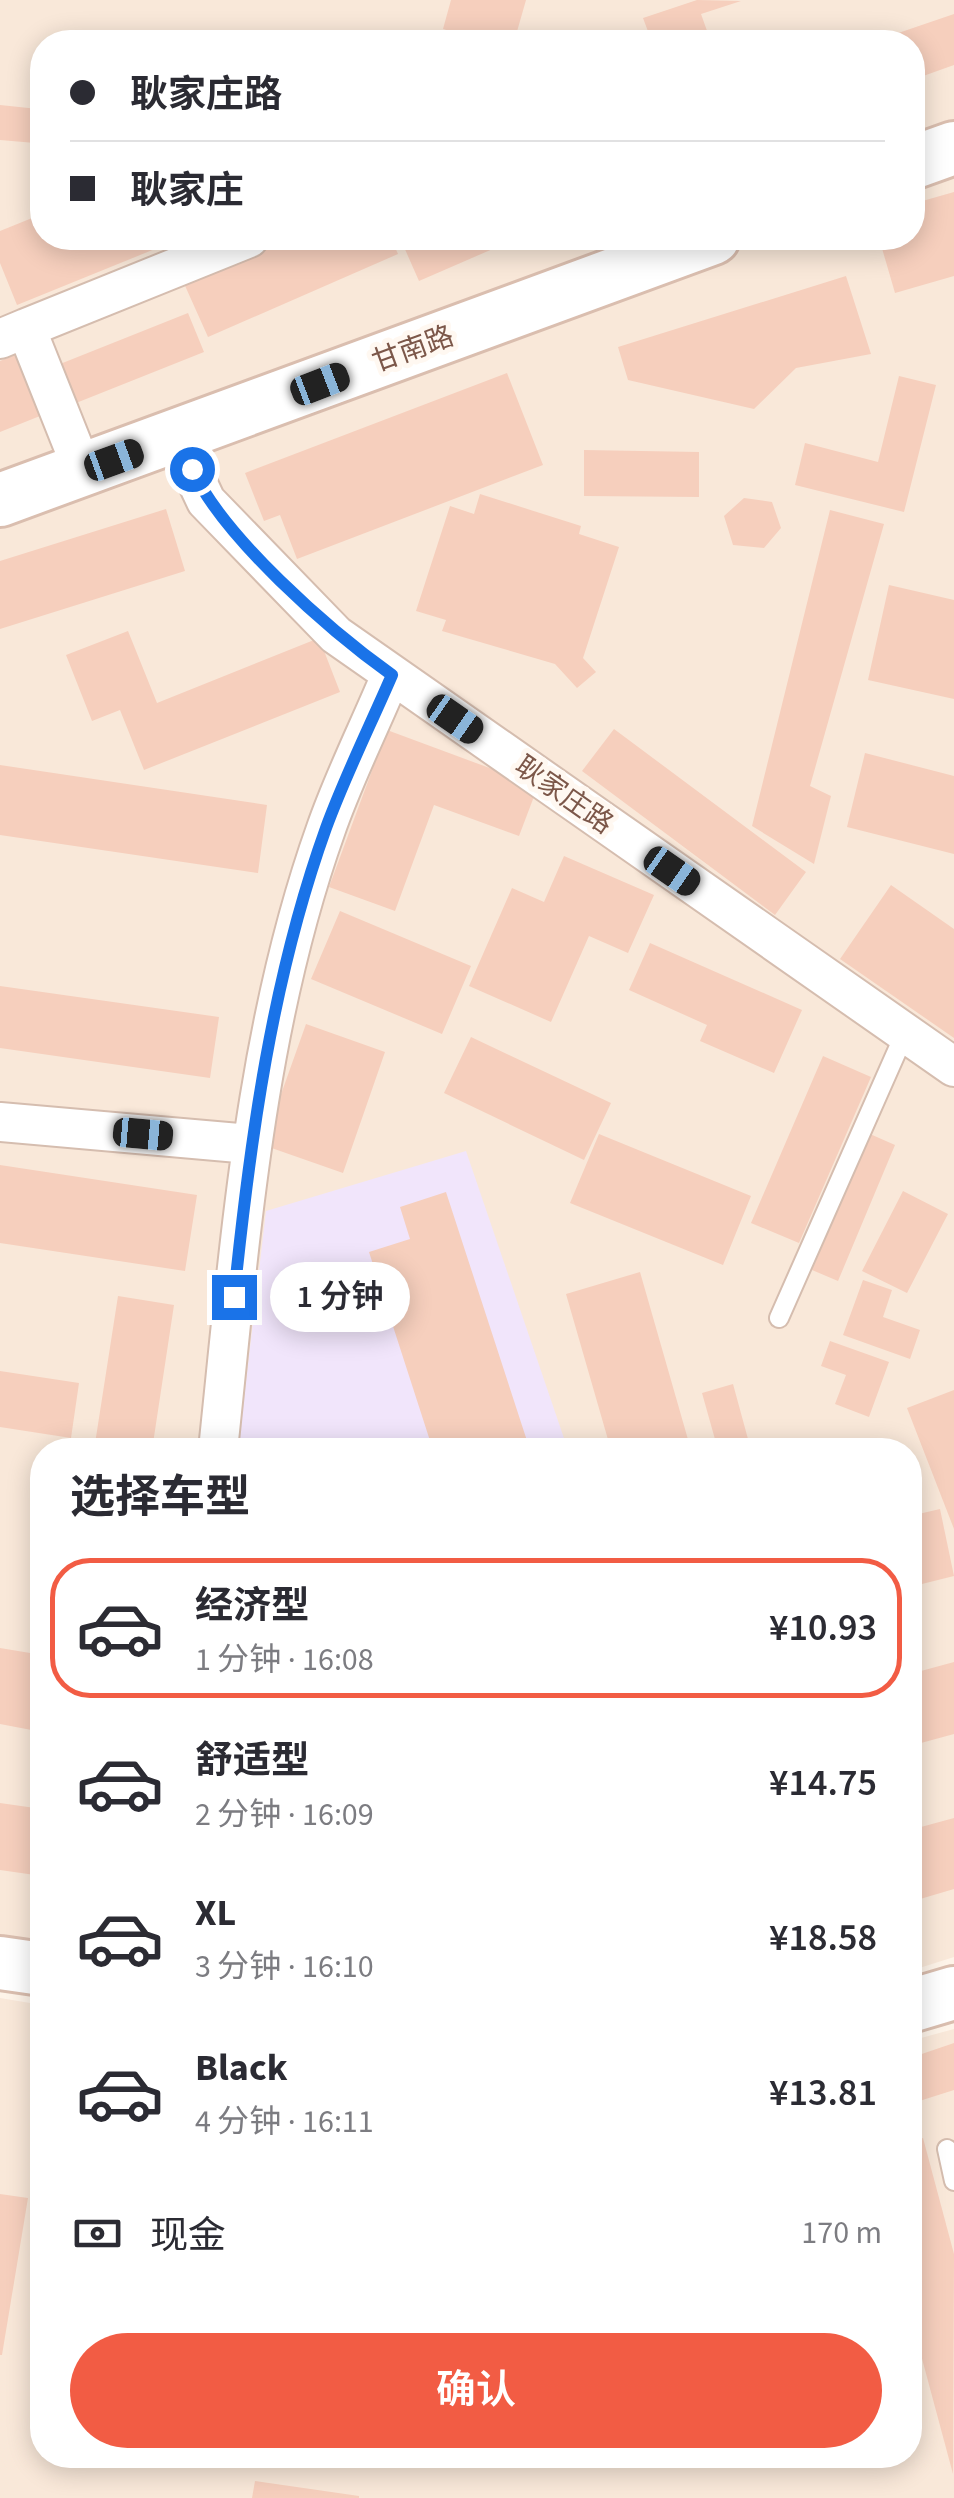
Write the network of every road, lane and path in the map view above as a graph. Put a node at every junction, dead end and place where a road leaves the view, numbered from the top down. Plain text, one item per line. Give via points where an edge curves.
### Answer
1 (954, 148) edge
2 (925, 158) edge
3 (220, 250) edge
4 (680, 250) edge
5 (13, 334) edge
6 (176, 437) junction
7 (83, 471) junction
8 (0, 500) edge
9 (392, 675) junction
10 (905, 1033) junction
11 (954, 1067) edge
12 (0, 1122) edge
13 (250, 1144) junction
14 (779, 1318) dead end
15 (219, 1438) edge
16 (0, 1962) edge
17 (30, 1967) edge
18 (954, 1993) edge
19 (922, 2002) edge
20 (946, 2149) dead end
21 (954, 2181) edge

1 - 2 street
3 - 5 street
4 - 6 street, 甘南路
5 - 7 street
6 - 7 street, 甘南路
6 - 9 street, 耿家庄路 via 206,501 336,635
7 - 8 street, 甘南路
9 - 10 street, 耿家庄路
9 - 13 street via 326,829 288,963
10 - 11 street, 耿家庄路
10 - 14 lane
12 - 13 street
13 - 15 street
16 - 17 street
18 - 19 street
20 - 21 lane

